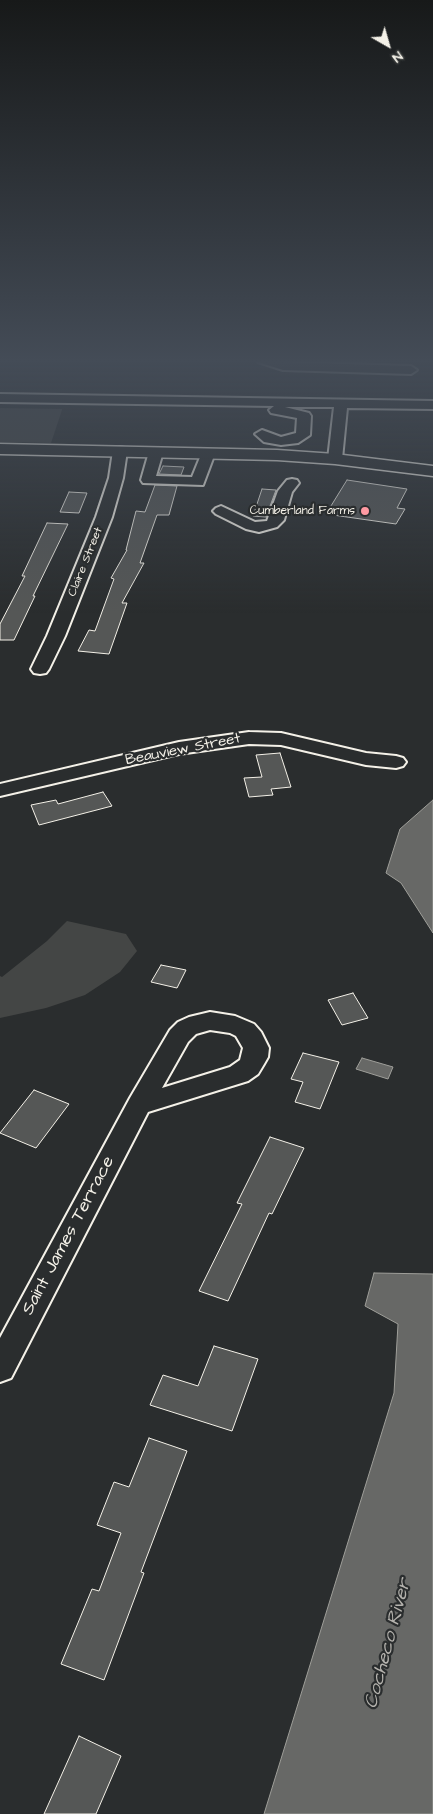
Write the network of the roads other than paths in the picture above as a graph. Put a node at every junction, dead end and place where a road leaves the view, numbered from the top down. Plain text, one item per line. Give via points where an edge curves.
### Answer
1 (336, 444) edge
2 (0, 450) edge
3 (120, 451) junction
4 (156, 452) junction
5 (208, 453) junction
6 (335, 459) junction
7 (433, 471) edge
8 (292, 483) dead end
9 (221, 511) dead end
10 (40, 669) dead end
11 (396, 762) dead end
12 (0, 790) edge
13 (139, 1105) dead end
14 (0, 1368) edge

1 - 6 street
2 - 3 main road
3 - 4 main road
3 - 10 street, Claire Street via 104,517
4 - 5 main road
4 - 5 street via 148,480 198,482
5 - 6 main road
6 - 7 main road
8 - 9 street via 285,491 272,524 251,526
11 - 12 street, Beauview Street via 366,759 281,739 249,738 179,748
13 - 14 street, Saint James Terrace

